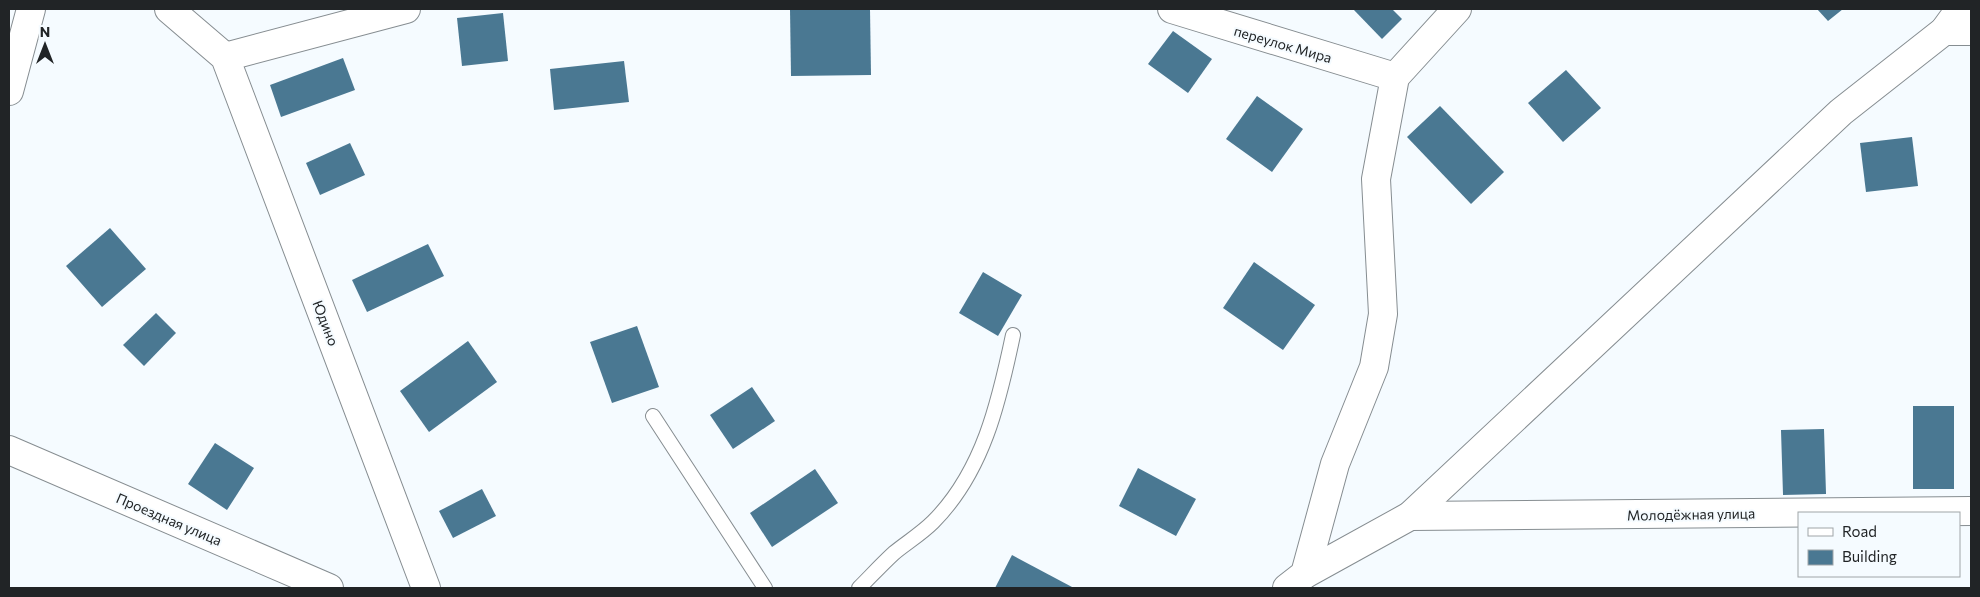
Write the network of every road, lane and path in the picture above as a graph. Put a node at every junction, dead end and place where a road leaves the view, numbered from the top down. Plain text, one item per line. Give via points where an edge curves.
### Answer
1 (31, 9) edge
2 (169, 9) edge
3 (406, 9) edge
4 (1172, 9) edge
5 (1457, 9) edge
6 (1960, 9) edge
7 (1944, 31) junction
8 (1971, 31) edge
9 (225, 57) junction
10 (1395, 77) junction
11 (9, 91) edge
12 (1014, 335) dead end
13 (653, 416) dead end
14 (9, 450) edge
15 (1971, 511) edge
16 (1859, 512) edge
17 (1798, 513) edge
18 (1410, 516) junction
19 (1296, 581) edge
20 (329, 588) edge
21 (426, 588) edge
22 (765, 588) edge
23 (859, 588) edge

1 - 11 street
2 - 9 street
3 - 9 street
4 - 10 street, переулок Мира
5 - 10 street
6 - 7 street
7 - 8 street
7 - 18 street via 1841,112
9 - 21 street, Юдино
10 - 19 street via 1376,179 1383,314 1374,367 1335,464
12 - 23 lane via 988,434 968,478 933,522 893,554
13 - 22 lane
14 - 20 street, Проездная улица
15 - 16 street, Молодёжная улица
17 - 18 street, Молодёжная улица
18 - 19 street

